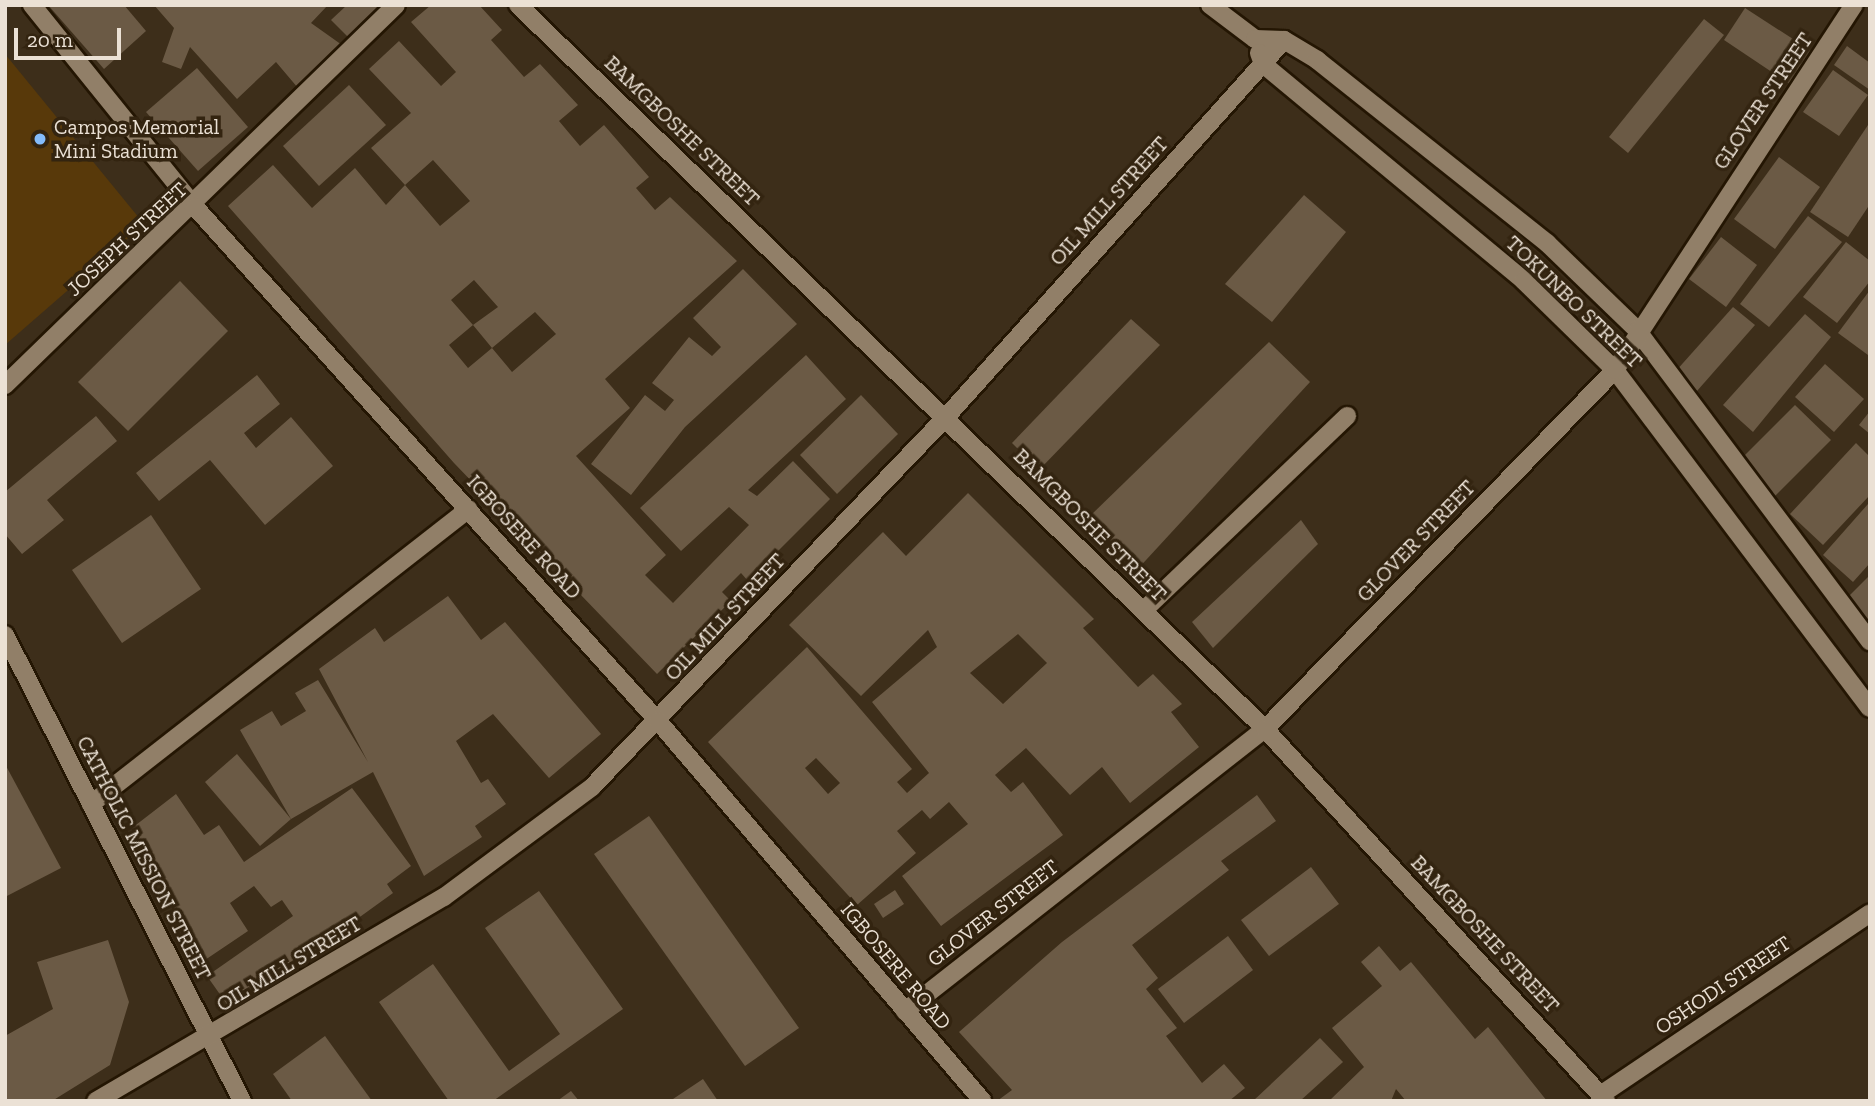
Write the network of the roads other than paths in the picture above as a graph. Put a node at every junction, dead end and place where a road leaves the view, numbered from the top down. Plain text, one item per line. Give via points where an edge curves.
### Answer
1 (32, 5) edge
2 (396, 5) edge
3 (518, 5) edge
4 (1210, 5) edge
5 (1854, 5) edge
6 (1255, 39) junction
7 (1284, 40) junction
8 (1263, 64) junction
9 (195, 207) junction
10 (1637, 330) junction
11 (1615, 370) junction
12 (5, 384) edge
13 (947, 416) junction
14 (1347, 416) dead end
15 (468, 509) junction
16 (1144, 610) junction
17 (5, 635) edge
18 (1870, 641) edge
19 (1870, 708) edge
20 (659, 721) junction
21 (1265, 729) junction
22 (91, 804) junction
23 (1870, 913) edge
24 (905, 1011) junction
25 (210, 1039) junction
26 (1604, 1098) edge
27 (96, 1101) edge
28 (242, 1101) edge
29 (982, 1101) edge

1 - 9 street, IGBOSERE ROAD
2 - 9 street, JOSEPH STREET
3 - 13 street, BAMGBOSHE STREET
4 - 6 street
5 - 10 street, GLOVER STREET
6 - 7 street
6 - 8 street
7 - 8 street, OIL MILL STREET
7 - 10 street, TOKUNBO STREET via 1547,243
8 - 11 street, TOKUNBO STREET via 1524,281
8 - 13 street, OIL MILL STREET
9 - 12 street, JOSEPH STREET
9 - 15 street, IGBOSERE ROAD
10 - 11 street, GLOVER STREET
10 - 18 street, TOKUNBO STREET
11 - 19 street, TOKUNBO STREET
11 - 21 street, GLOVER STREET
13 - 16 street, BAMGBOSHE STREET
13 - 20 street, OIL MILL STREET
14 - 16 street
15 - 20 street, IGBOSERE ROAD
15 - 22 street
16 - 21 street, BAMGBOSHE STREET
17 - 22 street, CATHOLIC MISSION STREET
20 - 24 street, IGBOSERE ROAD
20 - 25 street, OIL MILL STREET via 592,787 444,897
21 - 24 street, GLOVER STREET
21 - 26 street, BAMGBOSHE STREET
22 - 25 street, CATHOLIC MISSION STREET
23 - 26 street, OSHODI STREET
24 - 29 street, IGBOSERE ROAD
25 - 27 street, OIL MILL STREET
25 - 28 street, CATHOLIC MISSION STREET

